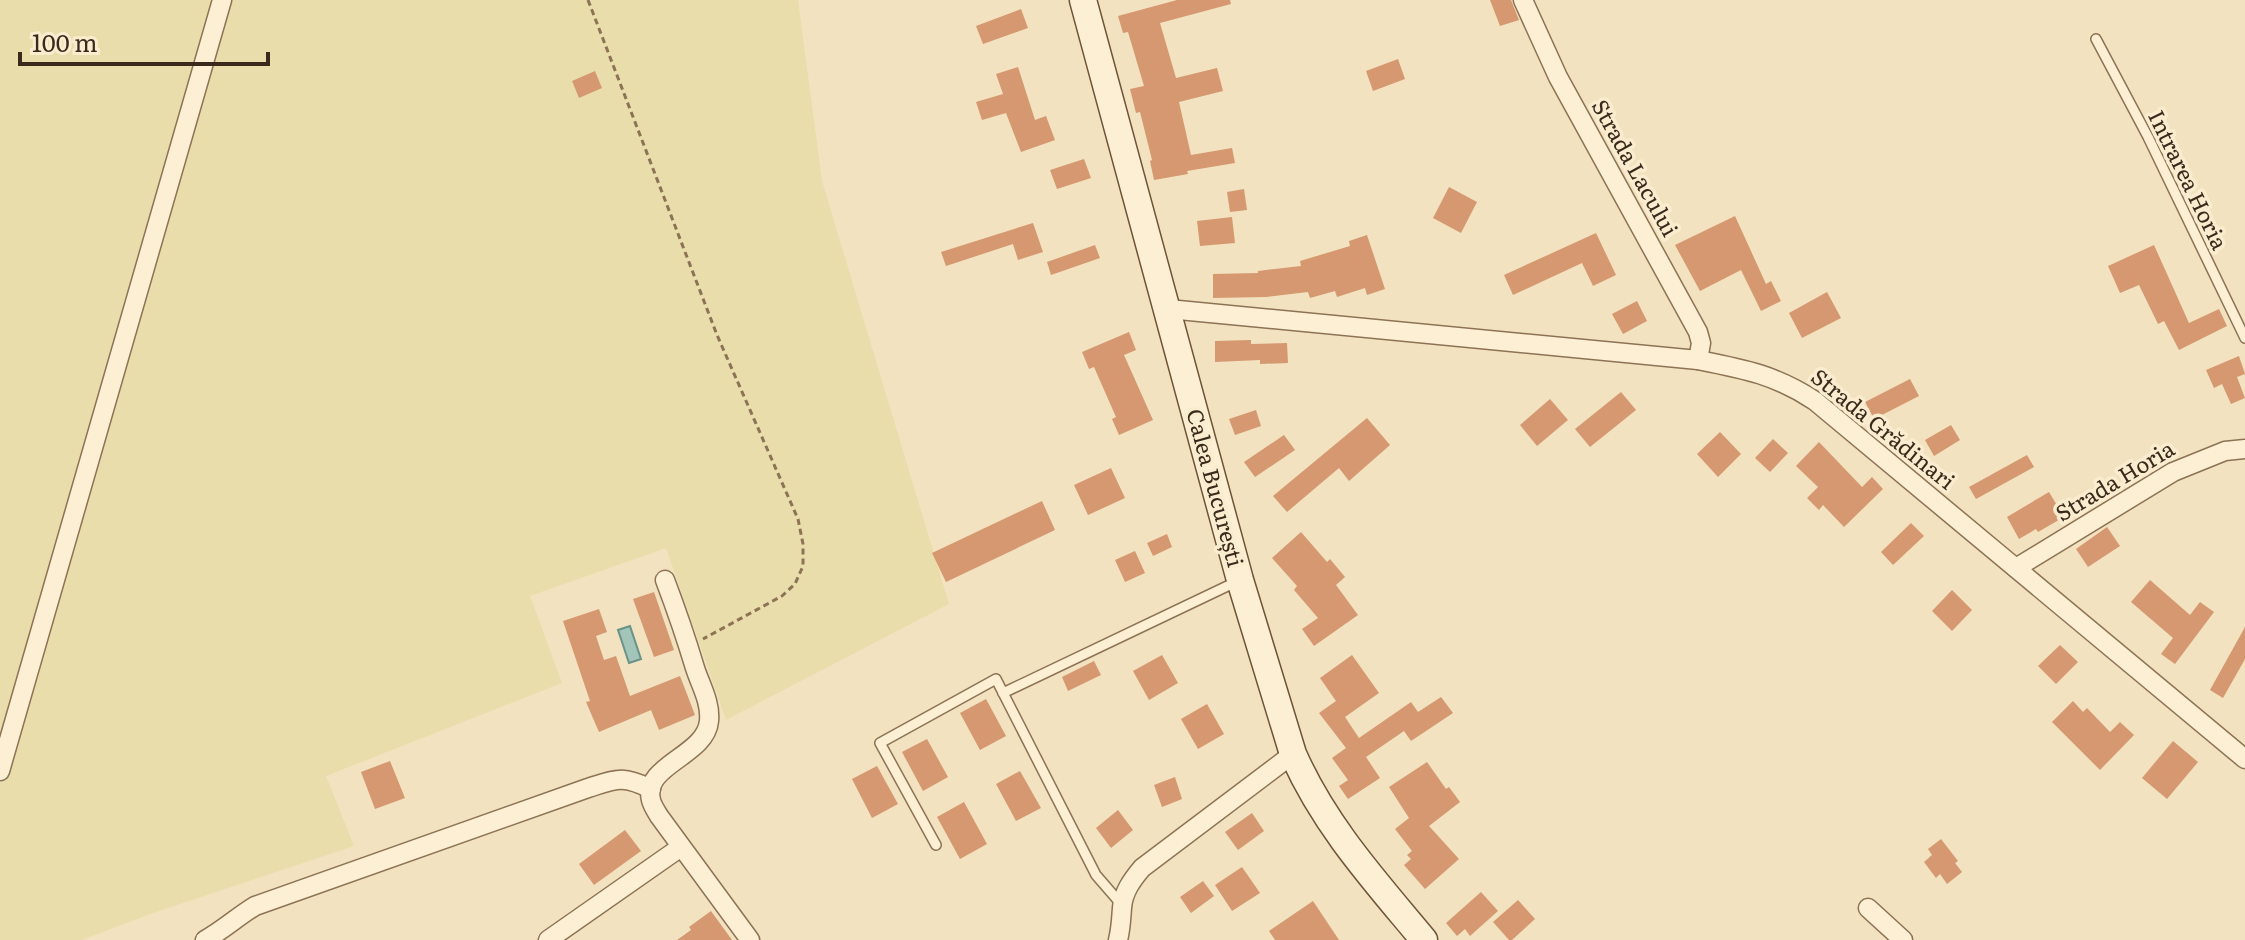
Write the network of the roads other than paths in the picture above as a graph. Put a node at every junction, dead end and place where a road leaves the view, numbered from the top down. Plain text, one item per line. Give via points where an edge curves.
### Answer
1 (222, 0) edge
2 (1083, 0) edge
3 (1523, 0) edge
4 (2096, 39) dead end
5 (1168, 309) junction
6 (2245, 338) edge
7 (1698, 360) junction
8 (2245, 449) edge
9 (2016, 568) junction
10 (665, 580) dead end
11 (1240, 580) junction
12 (1003, 693) junction
13 (1293, 754) junction
14 (2245, 759) edge
15 (0, 771) edge
16 (651, 789) junction
17 (936, 845) dead end
18 (681, 847) junction
19 (1122, 905) junction
20 (1868, 908) dead end
21 (205, 940) edge
22 (548, 940) edge
23 (750, 940) edge
24 (1118, 940) edge
25 (1424, 940) edge
26 (1903, 940) edge

1 - 15 street
2 - 5 main road, Calea București
3 - 7 street, Strada Lacului via 1558,77 1698,332
4 - 6 lane, Intrarea Horia
5 - 7 street, Strada Grădinari
5 - 11 main road, Calea București
7 - 9 street, Strada Grădinari via 1793,386
8 - 9 street, Strada Horia via 2225,451 2173,472
9 - 14 street, Strada Grădinari
10 - 16 street via 707,699 709,722 702,740 662,770
11 - 12 lane
11 - 13 main road, Calea București
12 - 17 lane via 996,679 880,743
12 - 19 lane via 1096,875
13 - 19 street via 1142,868
13 - 25 main road, Calea București via 1331,825
16 - 18 street via 650,799
16 - 21 street via 632,780 588,788 255,906
18 - 22 street
18 - 23 street
19 - 24 street
20 - 26 street

